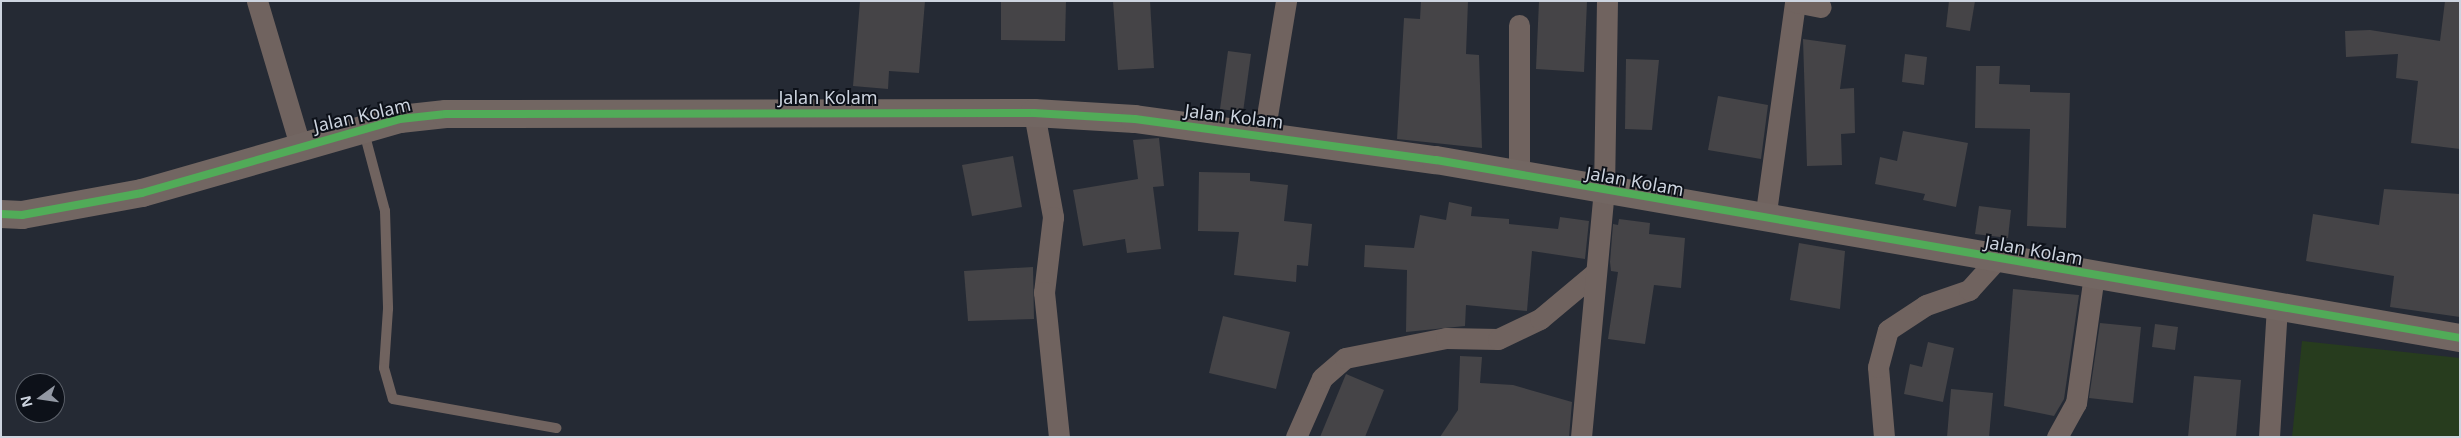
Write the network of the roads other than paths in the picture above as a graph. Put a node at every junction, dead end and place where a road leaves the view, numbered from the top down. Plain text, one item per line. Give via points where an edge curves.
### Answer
1 (258, 1) edge
2 (1286, 1) edge
3 (1607, 1) edge
4 (1821, 7) dead end
5 (1519, 25) dead end
6 (1034, 113) junction
7 (363, 128) junction
8 (1264, 134) junction
9 (300, 145) junction
10 (1518, 174) junction
11 (1604, 191) junction
12 (1, 214) edge
13 (1765, 219) junction
14 (1997, 259) junction
15 (1595, 273) junction
16 (2094, 275) junction
17 (2277, 307) junction
18 (2460, 338) edge
19 (556, 428) dead end
20 (1059, 437) edge
21 (1296, 437) edge
22 (1581, 437) edge
23 (1884, 437) edge
24 (2057, 437) edge
25 (2269, 437) edge

1 - 9 street
2 - 8 street
3 - 11 street
4 - 13 street via 1795,2
5 - 10 street
6 - 7 street, Jalan Kolam via 446,114
6 - 8 street, Jalan Kolam
6 - 20 street via 1054,217 1044,292
7 - 9 street, Jalan Kolam
7 - 19 lane via 385,211 388,309 384,368 392,399
8 - 10 street, Jalan Kolam
9 - 12 street, Jalan Kolam via 142,193 22,215
10 - 11 street, Jalan Kolam
11 - 13 street, Jalan Kolam
11 - 15 street
13 - 14 street, Jalan Kolam
14 - 16 street, Jalan Kolam
14 - 23 street via 1969,290 1926,305 1888,330 1878,367
15 - 21 street via 1540,319 1498,339 1446,338 1345,358 1322,378
15 - 22 street via 1587,410
16 - 17 street, Jalan Kolam
16 - 24 street via 2076,403
17 - 18 street, Jalan Kolam
17 - 25 street

